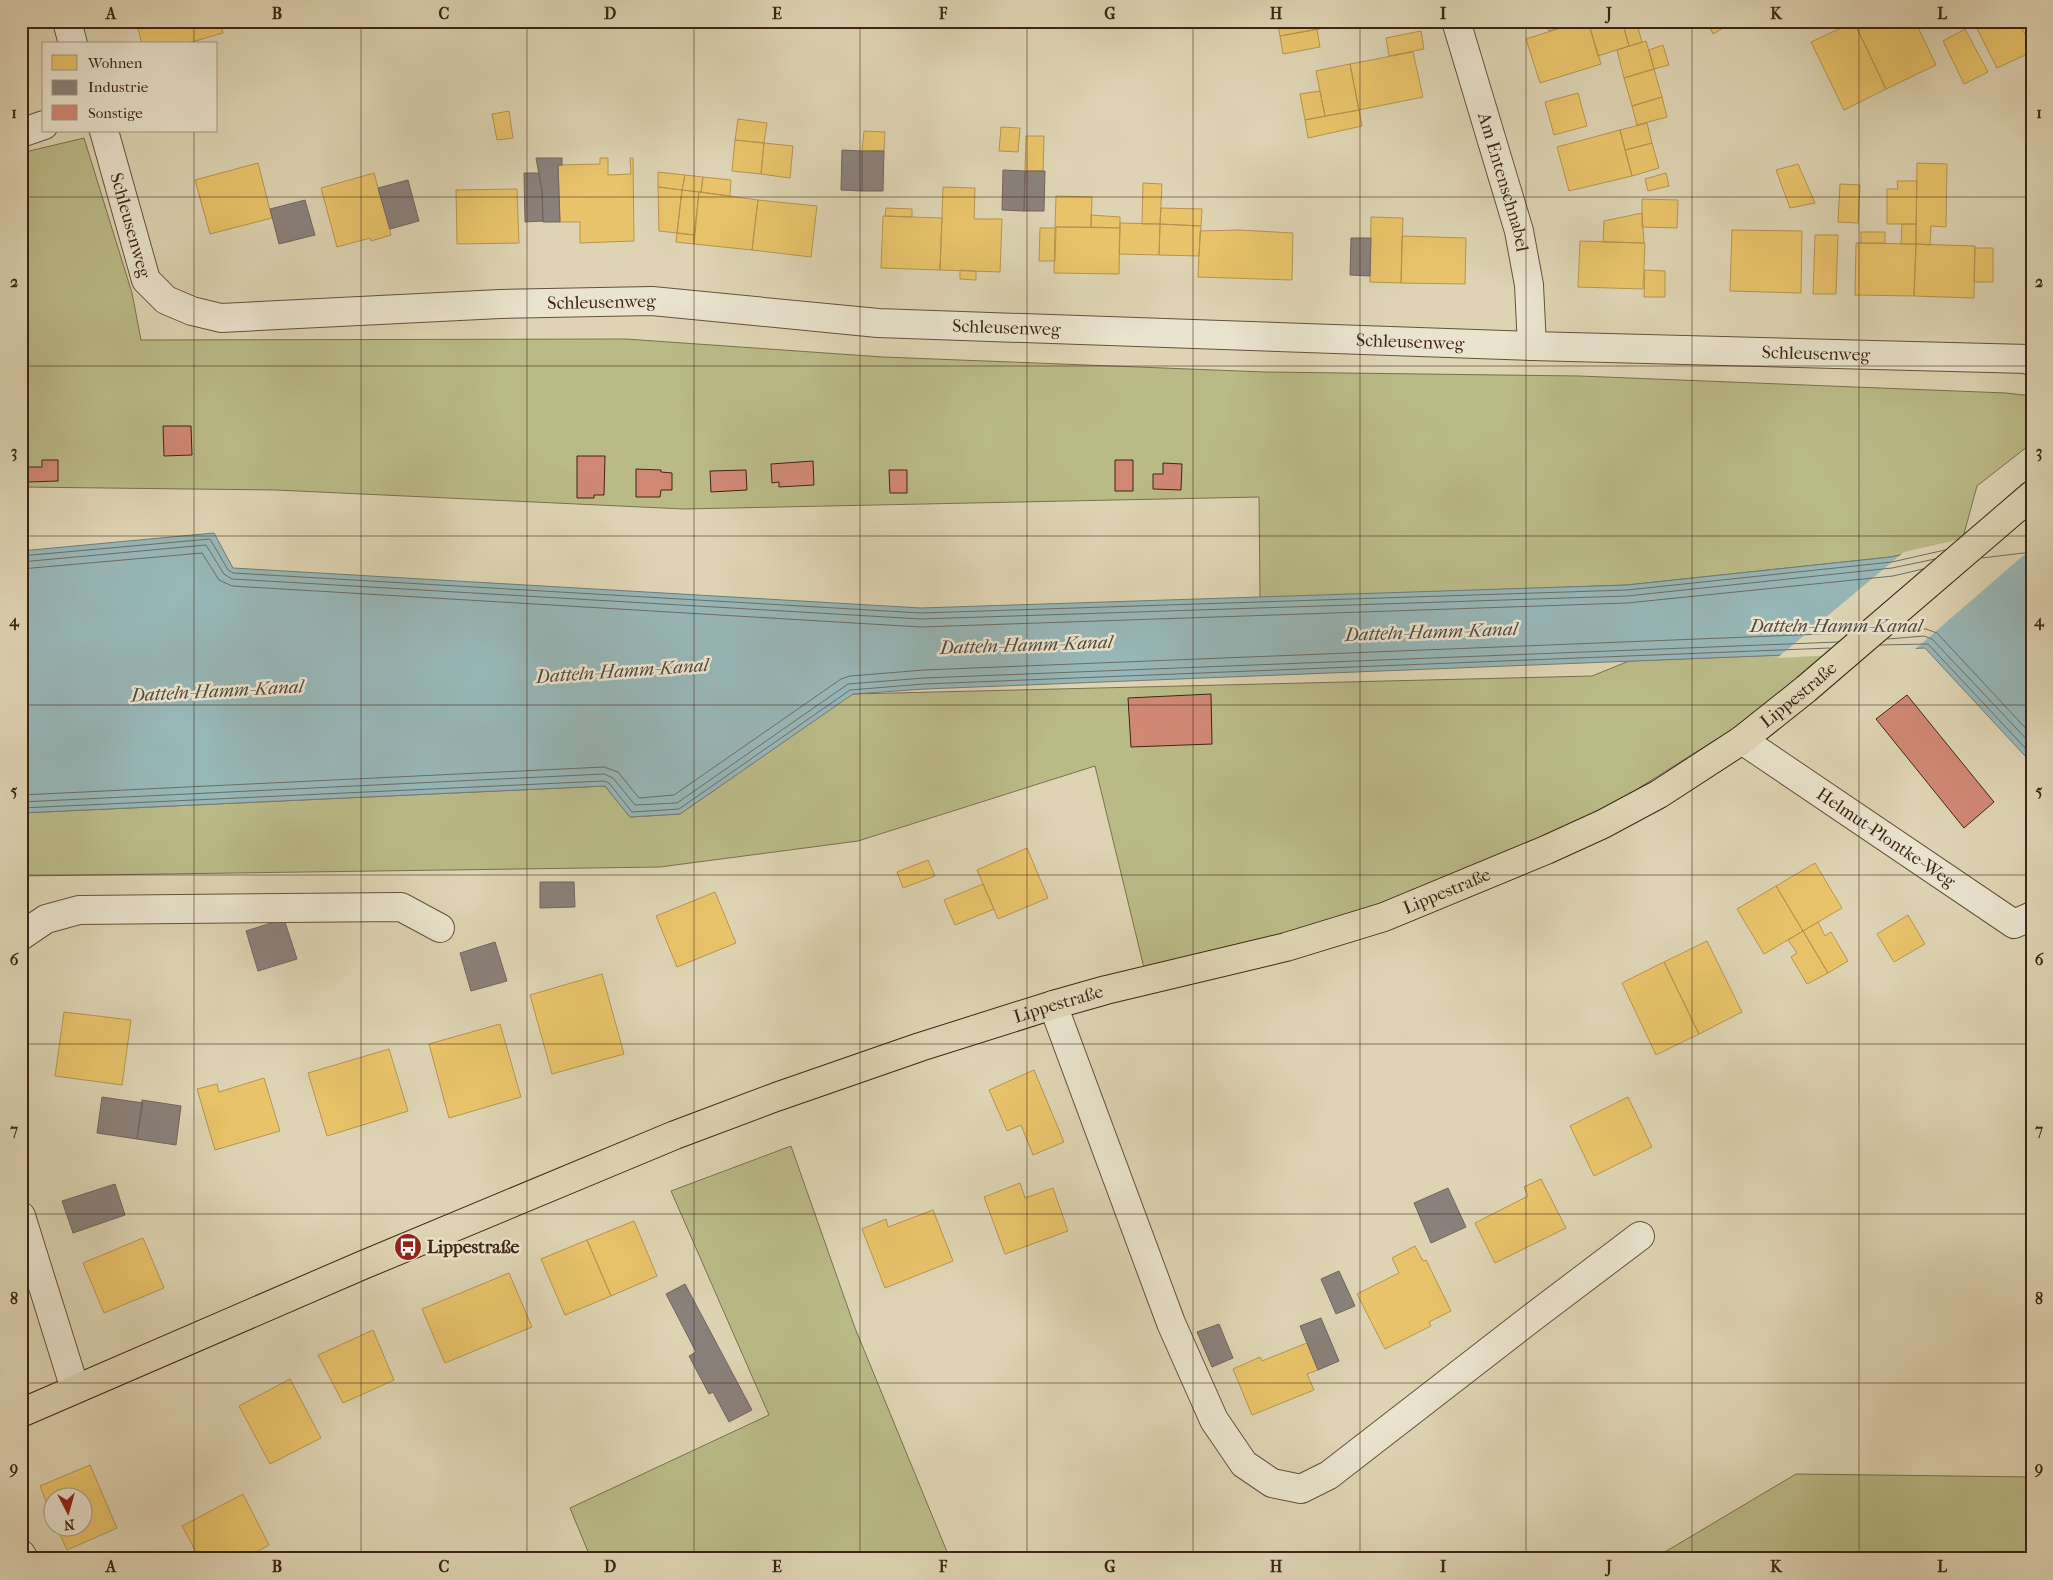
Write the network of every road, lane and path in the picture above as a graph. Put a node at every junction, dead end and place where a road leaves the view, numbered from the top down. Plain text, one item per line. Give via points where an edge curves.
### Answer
1 (66, 21) edge
2 (1456, 21) edge
3 (72, 42) edge
4 (42, 126) edge
5 (104, 132) edge
6 (21, 133) edge
7 (1532, 346) junction
8 (2032, 362) edge
9 (2032, 496) edge
10 (1742, 740) junction
11 (2032, 916) edge
12 (440, 928) dead end
13 (21, 936) edge
14 (1053, 1005) junction
15 (21, 1216) edge
16 (1640, 1236) dead end
17 (75, 1389) junction
18 (21, 1413) edge
19 (21, 1554) edge
20 (24, 1559) edge

1 - 3 street
2 - 7 street, Am Entenschnabel via 1519,231 1529,285
4 - 6 street
5 - 7 street, Schleusenweg via 146,280 166,300 221,318 500,304 652,301 878,323
7 - 8 street, Schleusenweg via 2028,359
9 - 10 main road, Lippestraße
10 - 11 street, Helmut-Plontke-Weg via 2014,924
10 - 14 main road, Lippestraße via 1659,794 1603,824 1384,917 1286,947
12 - 13 street via 401,907 79,910 46,919
14 - 16 street via 1171,1323 1214,1420 1244,1464 1272,1483 1301,1489 1329,1475
14 - 17 main road, Lippestraße via 776,1097 675,1135
15 - 17 street
17 - 18 main road, Lippestraße
19 - 20 street

